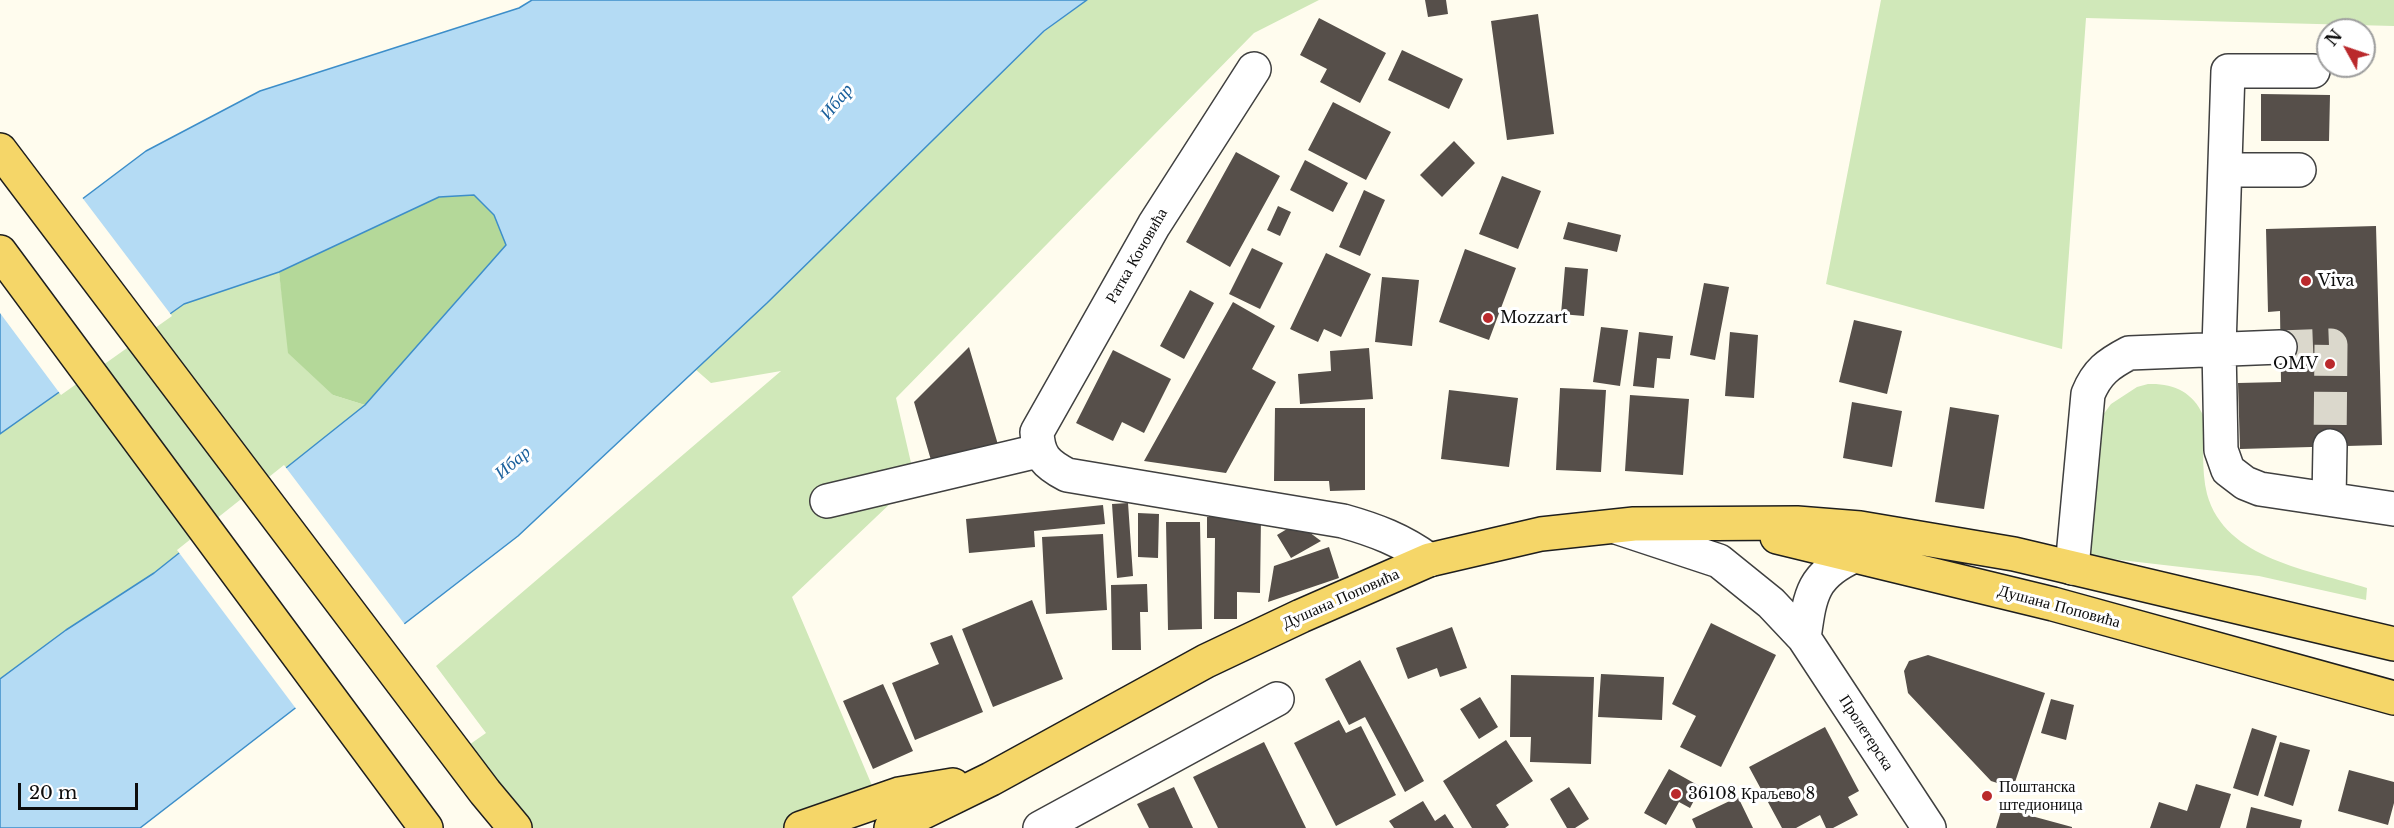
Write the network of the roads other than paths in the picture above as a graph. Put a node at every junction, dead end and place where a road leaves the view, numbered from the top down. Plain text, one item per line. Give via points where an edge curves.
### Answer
1 (1254, 69) dead end
2 (2313, 71) dead end
3 (0, 150) edge
4 (2226, 170) junction
5 (2299, 170) dead end
6 (0, 252) edge
7 (2219, 347) junction
8 (2280, 347) tunnel mouth
9 (2330, 446) tunnel mouth
10 (1038, 451) junction
11 (2330, 500) junction
12 (827, 501) dead end
13 (2394, 509) edge
14 (1723, 524) junction
15 (1614, 526) junction
16 (1854, 556) junction
17 (1429, 560) junction
18 (2072, 568) junction
19 (1804, 638) junction
20 (2394, 644) edge
21 (2394, 698) edge
22 (1277, 699) dead end
23 (991, 779) junction
24 (1915, 824) edge
25 (426, 828) edge
26 (515, 828) edge
27 (801, 828) edge
28 (891, 828) edge
29 (1040, 828) edge

1 - 10 street, Ратка Кочовића via 1154,225 1054,401 1037,432
2 - 4 street via 2228,71
3 - 26 main road
4 - 5 street
4 - 7 street
6 - 25 main road
7 - 8 street
7 - 11 street via 2221,450 2228,470 2260,489
7 - 18 street via 2129,353 2107,364 2095,377 2088,394
9 - 11 street
10 - 12 street
10 - 17 street via 1050,466 1067,475 1343,521 1398,540
11 - 13 street
14 - 15 main road, Душана Поповића
14 - 16 main road, Душана Поповића
14 - 18 main road, Душана Поповића via 1797,523 1860,528 2014,554
15 - 17 main road, Душана Поповића via 1541,534
15 - 19 street, Пролетерска via 1719,561 1771,603
16 - 19 street via 1832,566 1820,580 1809,603
16 - 21 main road, Душана Поповића via 2053,604
17 - 23 main road, Душана Поповића via 1206,661
18 - 20 main road, Душана Поповића
19 - 24 street, Пролетерска
22 - 29 street
23 - 27 main road, Душана Поповића via 899,794
23 - 28 main road, Душана Поповића

